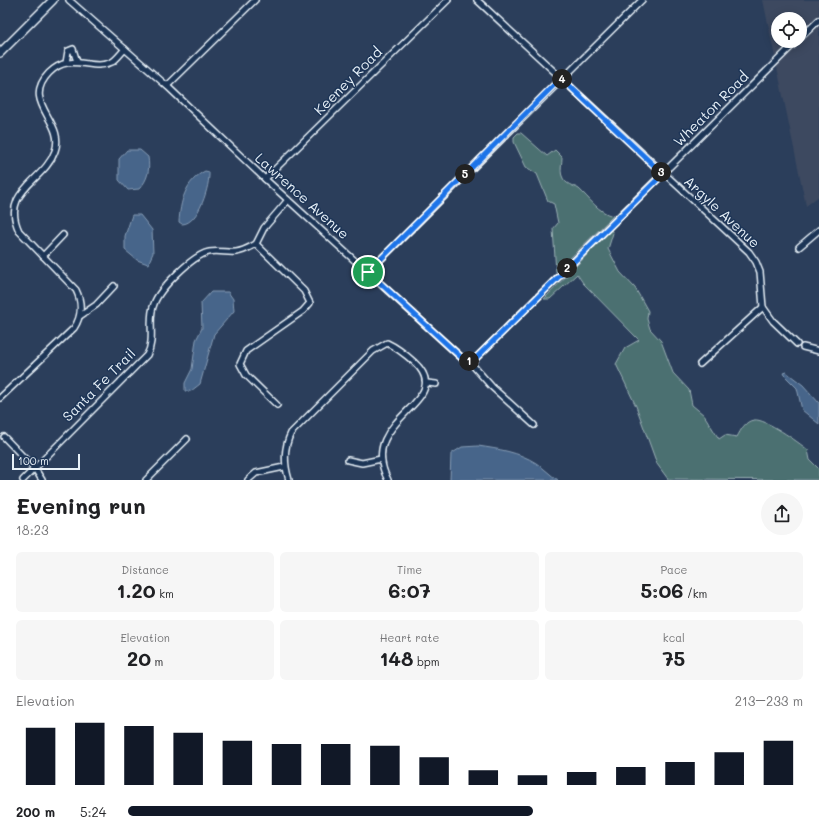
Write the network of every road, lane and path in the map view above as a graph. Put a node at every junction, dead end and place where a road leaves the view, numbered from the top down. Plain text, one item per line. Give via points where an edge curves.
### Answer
1 (53, 0) edge
2 (69, 0) edge
3 (255, 0) edge
4 (448, 0) edge
5 (477, 0) edge
6 (642, 0) edge
7 (819, 20) edge
8 (807, 31) edge
9 (790, 48) edge
10 (126, 49) junction
11 (0, 53) edge
12 (77, 62) junction
13 (66, 63) junction
14 (561, 78) junction
15 (167, 86) junction
16 (663, 174) junction
17 (265, 179) junction
18 (288, 200) junction
19 (819, 230) edge
20 (63, 235) dead end
21 (256, 244) junction
22 (799, 247) dead end
23 (43, 256) junction
24 (368, 272) junction
25 (114, 286) dead end
26 (763, 307) junction
27 (80, 316) junction
28 (798, 344) dead end
29 (804, 347) dead end
30 (819, 351) edge
31 (469, 361) junction
32 (700, 364) dead end
33 (427, 383) junction
34 (436, 384) dead end
35 (0, 398) edge
36 (277, 405) dead end
37 (534, 425) dead end
38 (4, 438) dead end
39 (187, 439) dead end
40 (381, 459) junction
41 (348, 460) dead end
42 (284, 467) junction
43 (35, 469) junction
44 (23, 480) edge
45 (42, 480) edge
46 (146, 480) edge
47 (248, 480) edge
48 (289, 480) edge
49 (388, 480) edge

1 - 11 main road
2 - 10 street, Lawrence Avenue
3 - 15 street
4 - 17 street, Keeney Road
5 - 14 street, Argyle Avenue
6 - 14 street
7 - 8 street
9 - 16 street, Wheaton Road
10 - 12 street via 114,61 105,64
10 - 15 street, Lawrence Avenue
12 - 13 street
12 - 13 street via 73,49 68,51
13 - 23 street via 48,74 42,83 39,97 58,139 55,152 18,193 12,210 13,220 19,232
14 - 16 street, Argyle Avenue
14 - 24 street
15 - 17 street, Lawrence Avenue
16 - 26 street, Argyle Avenue via 753,257 760,272
16 - 31 street, Wheaton Road via 474,360
17 - 18 street, Lawrence Avenue
18 - 21 street via 264,228
18 - 24 street, Lawrence Avenue
19 - 22 street
20 - 23 street
21 - 36 street via 304,291 310,303 303,311 246,351 240,364 246,375
21 - 43 street, Santa Fe Trail via 236,252 202,254 162,291 152,308 151,344 147,355
23 - 27 street via 76,290 80,300
24 - 31 street, Lawrence Avenue via 463,359
25 - 27 street via 96,305
26 - 28 street via 773,321
26 - 32 street
27 - 35 street via 74,328
29 - 30 street
31 - 37 street, Lawrence Avenue via 492,388
33 - 34 street
33 - 40 street via 421,397 390,428
33 - 42 street via 421,368 402,350 387,343 373,351 298,425 287,443
38 - 43 street
39 - 46 street
40 - 41 street via 362,462
40 - 49 street
42 - 47 street via 256,473
42 - 48 street
43 - 44 street, Santa Fe Trail
43 - 45 street

